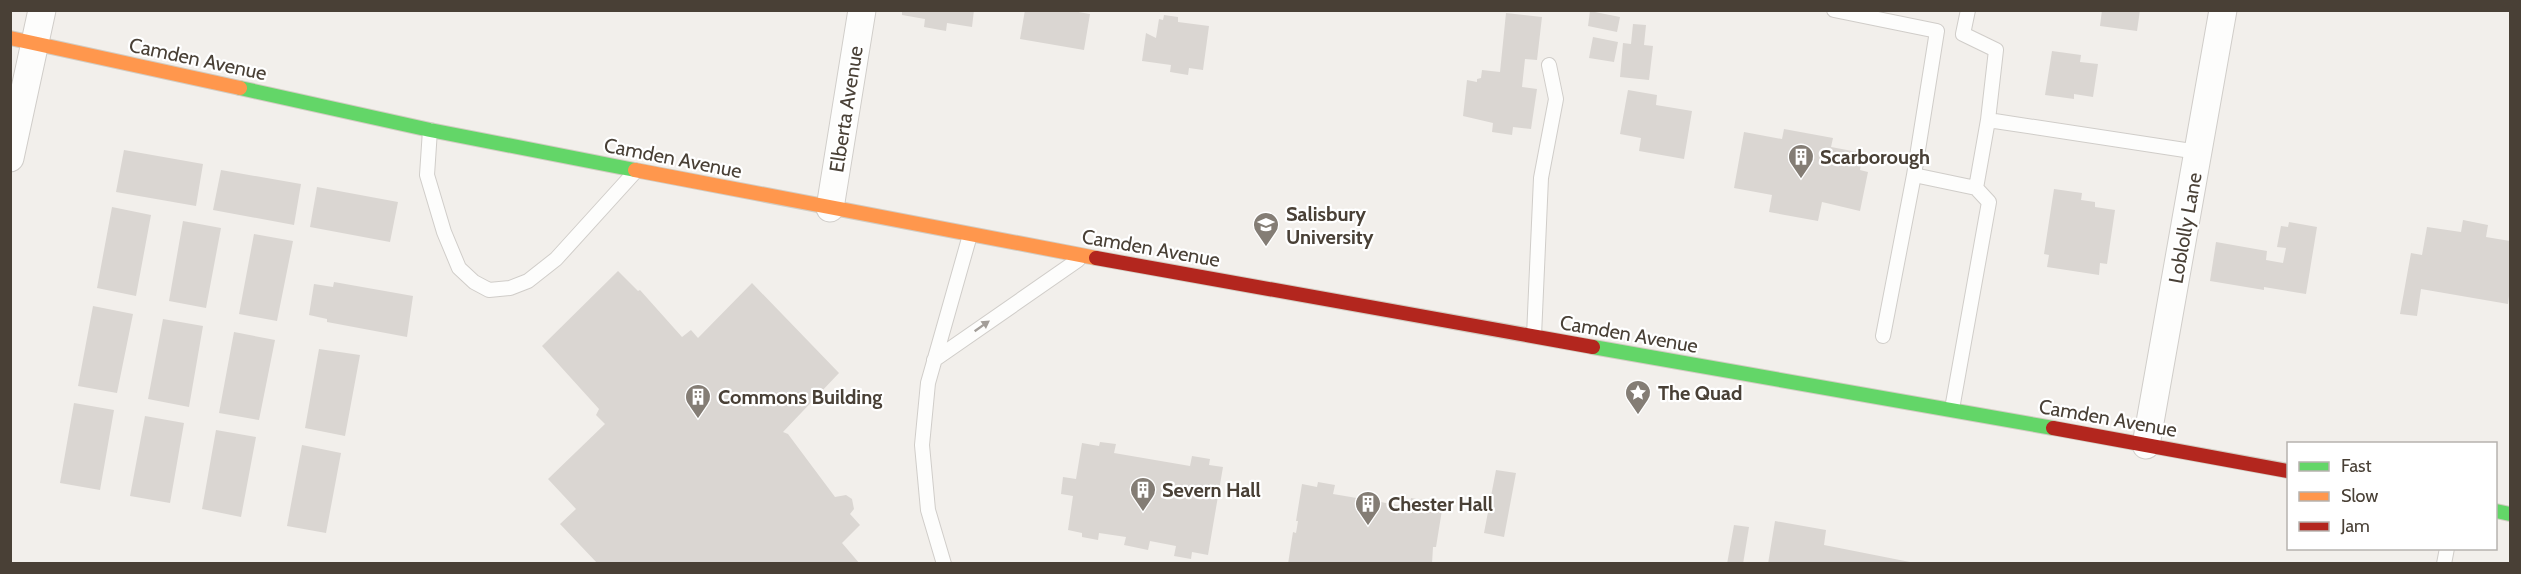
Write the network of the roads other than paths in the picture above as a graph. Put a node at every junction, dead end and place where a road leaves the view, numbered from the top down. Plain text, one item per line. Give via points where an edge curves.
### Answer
1 (42, 10) edge
2 (862, 10) edge
3 (1834, 10) edge
4 (1968, 10) edge
5 (2223, 10) edge
6 (1889, 16) edge
7 (1937, 30) junction
8 (1964, 34) junction
9 (23, 41) edge
10 (1549, 65) dead end
11 (1988, 120) junction
12 (430, 130) junction
13 (2198, 152) junction
14 (10, 158) edge
15 (635, 171) junction
16 (1914, 175) junction
17 (1976, 188) junction
18 (830, 208) junction
19 (970, 235) junction
20 (1083, 256) junction
21 (1883, 336) dead end
22 (1534, 337) junction
23 (934, 360) junction
24 (1952, 410) junction
25 (2146, 445) junction
26 (2287, 471) edge
27 (944, 564) edge

1 - 9 street
2 - 18 street, Elberta Avenue
3 - 6 lane
4 - 8 lane
5 - 13 street, Loblolly Lane
6 - 7 lane
7 - 8 lane
7 - 16 lane
8 - 11 lane via 1996,50
9 - 12 street, Camden Avenue
9 - 14 street
10 - 22 lane via 1556,99 1541,178
11 - 13 lane
11 - 17 lane
12 - 15 street, Camden Avenue
12 - 15 lane via 428,175 444,232 459,268 489,290 528,281 556,259
13 - 25 street, Loblolly Lane
15 - 18 street, Camden Avenue
16 - 17 lane
16 - 21 lane
17 - 24 lane via 1989,202
18 - 19 street, Camden Avenue
19 - 20 street, Camden Avenue
19 - 23 lane
20 - 22 street, Camden Avenue
23 -> 20 lane
22 - 24 street, Camden Avenue
23 - 27 lane via 922,445 928,510
24 - 25 street, Camden Avenue
25 - 26 street, Camden Avenue

